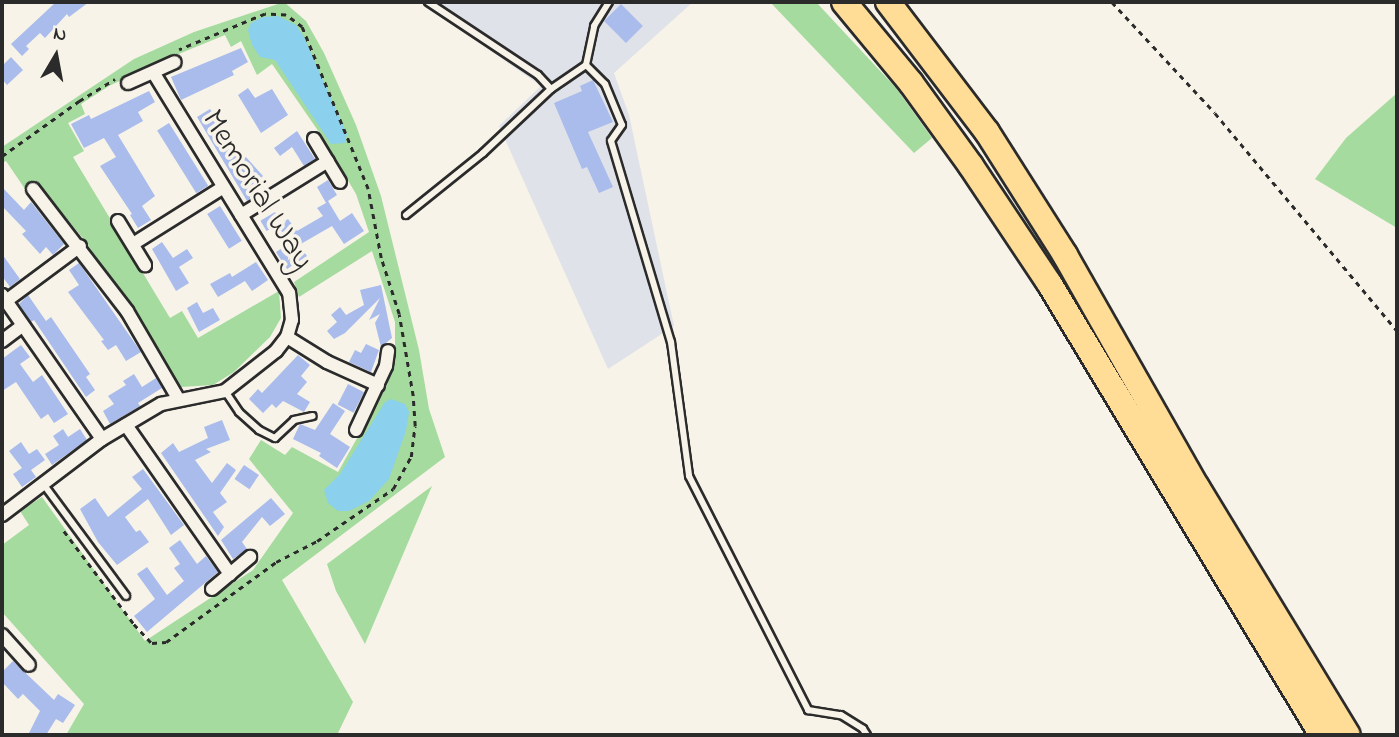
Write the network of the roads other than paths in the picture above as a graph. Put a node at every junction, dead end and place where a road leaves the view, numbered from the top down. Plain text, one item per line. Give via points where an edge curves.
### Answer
1 (428, 2) edge
2 (609, 2) edge
3 (844, 2) edge
4 (888, 2) edge
5 (171, 58) road end
6 (586, 65) junction
7 (153, 72) junction
8 (124, 80) road end
9 (551, 89) junction
10 (314, 139) dead end
11 (328, 161) junction
12 (340, 182) dead end
13 (222, 188) junction
14 (33, 189) dead end
15 (241, 215) junction
16 (406, 215) dead end
17 (118, 221) dead end
18 (133, 244) junction
19 (80, 246) junction
20 (145, 265) dead end
21 (4, 299) edge
22 (22, 326) junction
23 (287, 337) junction
24 (2, 341) edge
25 (388, 351) dead end
26 (378, 385) junction
27 (225, 391) junction
28 (179, 400) junction
29 (313, 416) dead end
30 (126, 425) junction
31 (356, 430) dead end
32 (102, 439) junction
33 (44, 485) junction
34 (2, 515) edge
35 (250, 557) dead end
36 (230, 574) junction
37 (212, 589) dead end
38 (126, 596) dead end
39 (2, 635) edge
40 (7, 652) edge
41 (29, 665) dead end
42 (867, 735) edge
43 (1322, 735) edge
44 (1348, 735) edge

1 - 9 lane via 538,75
2 - 6 lane via 594,26
3 - 43 highway via 911,83 1049,283
4 - 44 highway via 986,132 1059,245 1197,487
5 - 7 street
6 - 9 lane
6 - 42 lane via 605,84 622,125 611,141 671,342 689,476 808,710 841,715
7 - 8 street
7 - 13 street, Memorial Way
9 - 16 lane via 483,153
10 - 11 street
11 - 12 street
11 - 15 street
13 - 15 street, Memorial Way
13 - 18 street
14 - 19 street
15 - 23 street, Memorial Way via 289,293 292,320
17 - 18 street
18 - 20 street
19 - 21 street
19 - 28 street via 127,311
21 - 22 street
22 - 24 street
22 - 32 street
23 - 26 street
23 - 27 street
25 - 26 street
26 - 31 street
27 - 28 street
27 - 29 lane via 239,412 275,438 294,419
28 - 30 street via 161,404
30 - 32 street
30 - 36 street
32 - 33 street
33 - 34 street
33 - 38 lane
35 - 36 street
36 - 37 street
39 - 40 street
40 - 41 street

